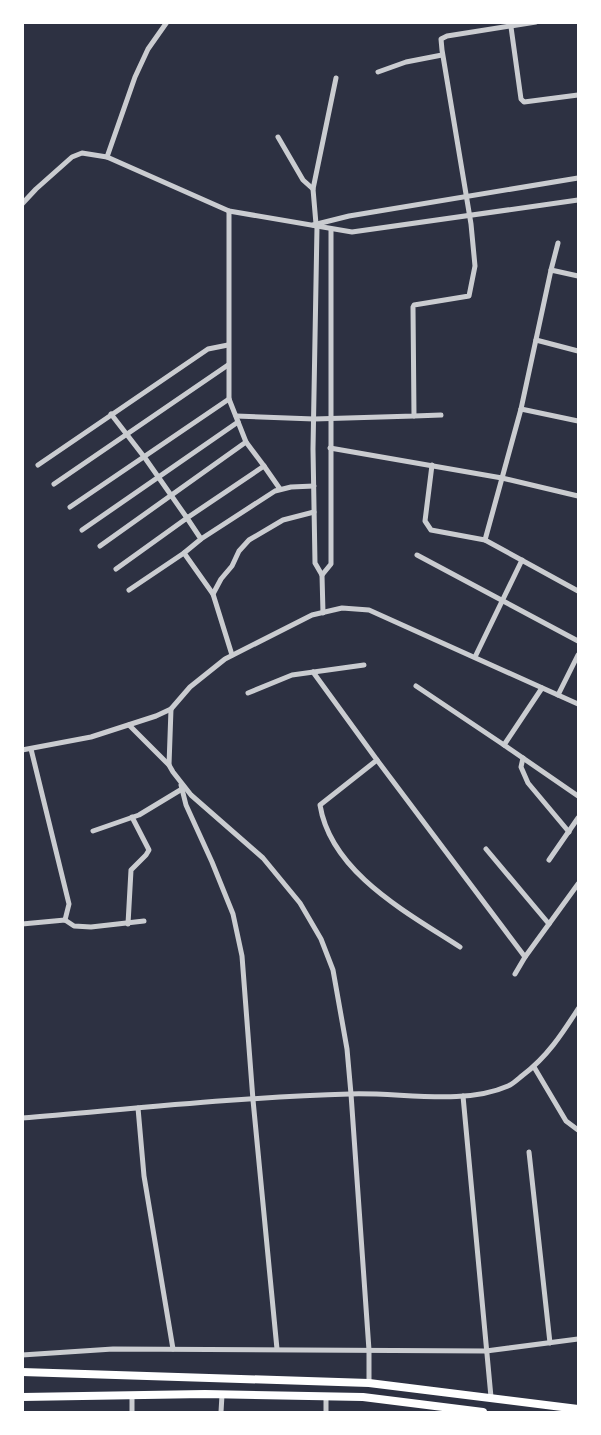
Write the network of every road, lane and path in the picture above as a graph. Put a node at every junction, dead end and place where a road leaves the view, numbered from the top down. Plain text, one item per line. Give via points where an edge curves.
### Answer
1 (167, 22) edge
2 (536, 22) edge
3 (511, 27) junction
4 (442, 55) junction
5 (378, 72) dead end
6 (336, 78) dead end
7 (578, 95) edge
8 (278, 137) dead end
9 (107, 157) junction
10 (578, 178) edge
11 (313, 189) junction
12 (466, 197) junction
13 (578, 200) edge
14 (22, 204) edge
15 (228, 211) junction
16 (469, 216) junction
17 (314, 226) junction
18 (331, 229) junction
19 (558, 243) dead end
20 (551, 270) junction
21 (578, 276) edge
22 (536, 340) junction
23 (228, 345) junction
24 (578, 351) edge
25 (228, 365) junction
26 (229, 399) junction
27 (521, 409) junction
28 (111, 414) junction
29 (414, 416) junction
30 (441, 416) dead end
31 (237, 419) junction
32 (314, 419) junction
33 (330, 419) junction
34 (578, 421) edge
35 (128, 435) junction
36 (246, 442) junction
37 (330, 448) junction
38 (145, 458) junction
39 (38, 465) dead end
40 (432, 465) junction
41 (264, 466) junction
42 (158, 476) junction
43 (502, 478) junction
44 (54, 484) dead end
45 (314, 486) junction
46 (280, 490) junction
47 (171, 495) junction
48 (578, 496) edge
49 (70, 507) dead end
50 (314, 512) junction
51 (187, 518) junction
52 (82, 530) dead end
53 (202, 538) junction
54 (485, 540) junction
55 (100, 546) dead end
56 (184, 553) junction
57 (417, 555) dead end
58 (522, 560) junction
59 (116, 569) dead end
60 (322, 575) junction
61 (129, 590) dead end
62 (578, 591) edge
63 (213, 594) junction
64 (502, 600) junction
65 (322, 613) junction
66 (578, 641) edge
67 (232, 655) junction
68 (578, 655) edge
69 (474, 657) junction
70 (364, 665) dead end
71 (314, 672) junction
72 (416, 686) dead end
73 (542, 688) junction
74 (248, 693) dead end
75 (558, 695) junction
76 (578, 704) edge
77 (171, 709) junction
78 (128, 725) junction
79 (504, 745) junction
80 (31, 749) junction
81 (22, 750) edge
82 (523, 758) junction
83 (377, 760) junction
84 (169, 765) junction
85 (181, 782) junction
86 (182, 789) junction
87 (578, 796) edge
88 (132, 817) junction
89 (578, 818) edge
90 (92, 831) dead end
91 (569, 832) junction
92 (486, 850) dead end
93 (549, 860) dead end
94 (578, 884) edge
95 (65, 920) junction
96 (144, 922) dead end
97 (22, 924) edge
98 (128, 924) junction
99 (549, 924) junction
100 (460, 946) dead end
101 (526, 957) junction
102 (515, 974) dead end
103 (578, 1009) edge
104 (534, 1067) junction
105 (352, 1094) junction
106 (463, 1096) junction
107 (253, 1100) junction
108 (138, 1108) junction
109 (22, 1118) edge
110 (578, 1130) edge
111 (529, 1152) dead end
112 (578, 1340) edge
113 (550, 1343) junction
114 (173, 1349) junction
115 (277, 1349) junction
116 (370, 1350) junction
117 (486, 1351) junction
118 (22, 1355) edge
119 (22, 1372) edge
120 (369, 1383) junction
121 (132, 1395) junction
122 (222, 1395) junction
123 (326, 1396) junction
124 (22, 1397) edge
125 (491, 1397) junction
126 (578, 1408) edge
127 (132, 1412) edge
128 (221, 1412) edge
129 (326, 1412) edge
130 (483, 1412) edge

1 - 9 street via 134,77
2 - 3 street
3 - 4 street via 447,36 441,40
3 - 7 street via 521,99 524,102
4 - 5 street
4 - 12 street
6 - 11 street
8 - 11 street via 303,180
9 - 14 street via 82,153 72,157
9 - 15 street
10 - 12 street
11 - 17 street
12 - 16 street
12 - 17 street via 349,216
13 - 16 street
15 - 17 street
15 - 23 street
16 - 18 street via 352,232
16 - 29 street via 475,266 470,295 413,307
17 - 18 street
17 - 32 street
18 - 33 street
19 - 20 street
20 - 21 street
20 - 22 street
22 - 24 street
22 - 27 street
23 - 25 street
23 - 28 street via 208,349
25 - 26 street
25 - 35 street
26 - 31 street
26 - 38 street
27 - 34 street
27 - 43 street
28 - 35 street
28 - 39 street
29 - 30 street
29 - 33 street
31 - 32 street
31 - 36 street
31 - 42 street
32 - 33 street
32 - 45 street
33 - 37 street
35 - 38 street
35 - 44 street
36 - 41 street
36 - 47 street
37 - 40 street
37 - 60 street via 331,564
38 - 42 street
38 - 49 street
40 - 43 street
40 - 54 street via 425,521 431,530
41 - 46 street
41 - 51 street
42 - 47 street
42 - 52 street
43 - 48 street
43 - 54 street
45 - 46 street
45 - 50 street
46 - 53 street
47 - 51 street
47 - 55 street
50 - 60 street via 315,563
50 - 63 street via 283,520 249,540
51 - 53 street
51 - 59 street
53 - 56 street
54 - 58 street
56 - 61 street
56 - 63 street
57 - 64 street
58 - 62 street
58 - 64 street
60 - 65 street
63 - 67 street
64 - 66 street
64 - 69 street
65 - 67 street
65 - 69 street via 342,608 369,610
67 - 77 street via 190,687
68 - 75 street
69 - 73 street
70 - 71 street
71 - 74 street via 292,675
71 - 83 street
72 - 79 street
73 - 75 street
73 - 79 street
75 - 76 street
77 - 78 street
77 - 84 street
78 - 80 street via 92,737
78 - 84 street
79 - 82 street
80 - 81 street
80 - 95 street via 69,904
82 - 87 street
82 - 91 street via 521,767 528,783
83 - 100 street via 320,805 324,825 352,869 372,887
83 - 101 street
84 - 85 street
85 - 86 street
85 - 105 street via 191,795 263,858 300,903 321,939 333,970
86 - 88 street
86 - 107 street via 233,914 242,956
88 - 90 street
88 - 98 street via 149,850 131,870
89 - 91 street
91 - 93 street
92 - 99 street
94 - 99 street
95 - 97 street
95 - 98 street via 81,927
96 - 98 street
99 - 101 street
101 - 102 street
103 - 104 street via 552,1049
104 - 106 street via 510,1086 490,1093
104 - 110 street via 566,1121
105 - 106 street
105 - 107 street
105 - 116 street
106 - 117 street
107 - 108 street
107 - 115 street
108 - 109 street
108 - 114 street via 144,1176
111 - 113 street
112 - 113 street
113 - 117 street
114 - 115 street
114 - 118 street
115 - 116 street
116 - 117 street
116 - 120 street
117 - 125 street
119 - 120 main road
120 - 125 main road
121 - 122 main road
121 - 124 main road
121 - 127 street
122 - 123 main road
122 - 128 street
123 - 129 street
123 - 130 main road via 363,1397
125 - 126 main road

